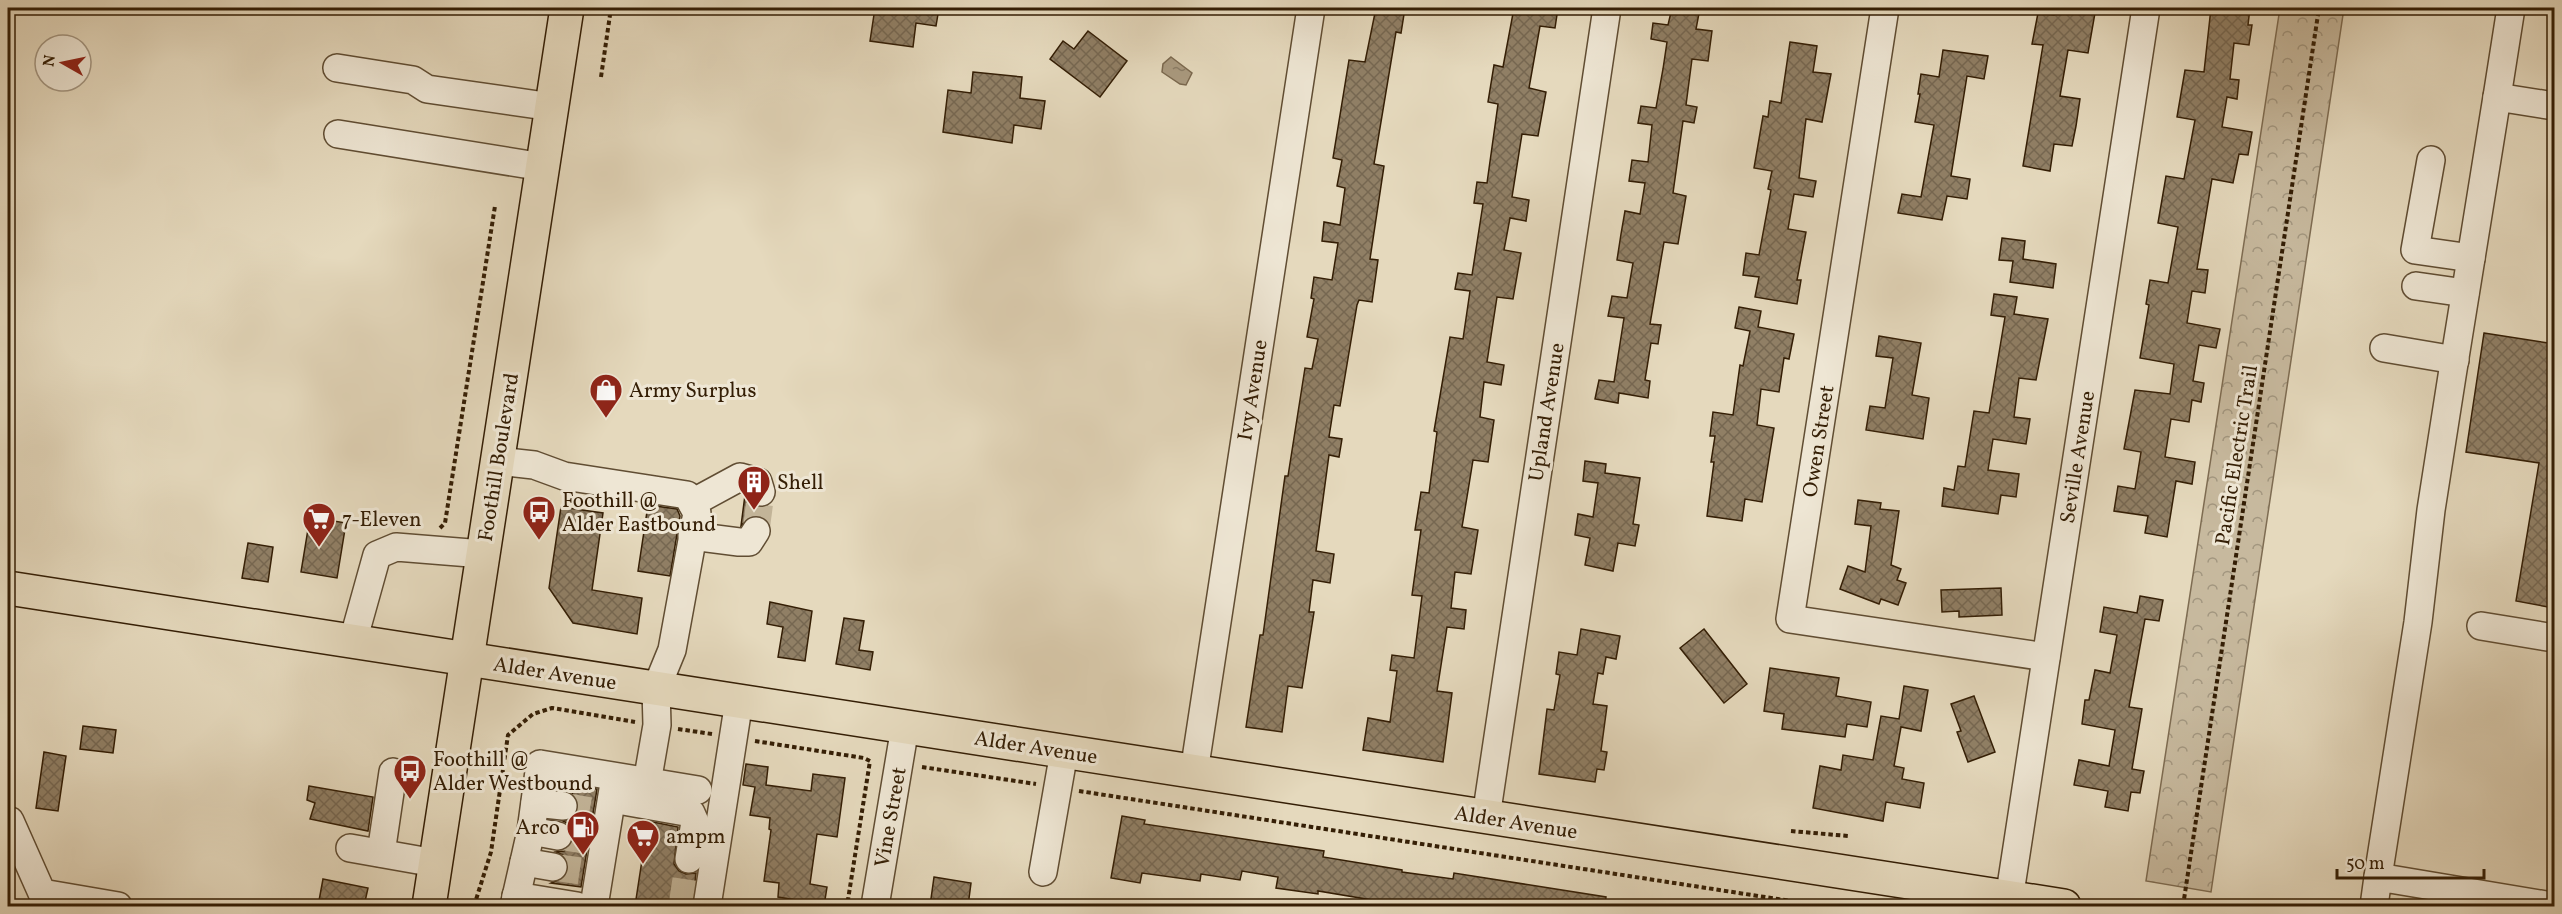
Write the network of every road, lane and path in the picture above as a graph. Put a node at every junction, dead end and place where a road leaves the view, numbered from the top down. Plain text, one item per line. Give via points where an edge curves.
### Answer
1 (567, 8) edge
2 (611, 8) edge
3 (1311, 8) edge
4 (1607, 8) edge
5 (1885, 8) edge
6 (2146, 8) edge
7 (2319, 8) edge
8 (2511, 8) edge
9 (337, 68) dead end
10 (601, 77) dead end
11 (2497, 96) junction
12 (2554, 106) edge
13 (552, 107) junction
14 (338, 135) dead end
15 (2431, 160) dead end
16 (543, 167) junction
17 (495, 206) dead end
18 (2471, 258) junction
19 (2416, 286) dead end
20 (2465, 292) junction
21 (2384, 348) dead end
22 (2455, 360) junction
23 (497, 461) junction
24 (761, 492) dead end
25 (692, 503) junction
26 (756, 531) dead end
27 (692, 536) junction
28 (430, 550) junction
29 (483, 554) junction
30 (8, 588) edge
31 (2481, 626) dead end
32 (2554, 638) edge
33 (353, 641) junction
34 (2046, 657) junction
35 (467, 659) junction
36 (656, 689) junction
37 (740, 701) junction
38 (905, 727) junction
39 (1064, 752) junction
40 (918, 766) dead end
41 (393, 772) dead end
42 (1194, 772) junction
43 (647, 783) junction
44 (1057, 788) junction
45 (698, 790) dead end
46 (608, 800) junction
47 (536, 803) junction
48 (562, 806) tunnel mouth
49 (1486, 817) junction
50 (8, 821) edge
51 (531, 831) junction
52 (1791, 831) dead end
53 (558, 836) tunnel mouth
54 (1848, 836) dead end
55 (350, 848) dead end
56 (381, 853) junction
57 (690, 859) tunnel mouth
58 (524, 862) junction
59 (435, 863) junction
60 (553, 867) tunnel mouth
61 (1043, 872) dead end
62 (2378, 877) junction
63 (515, 901) edge
64 (2009, 902) edge
65 (118, 906) edge
66 (429, 906) edge
67 (577, 906) edge
68 (594, 906) edge
69 (707, 906) edge
70 (875, 906) edge
71 (1822, 906) edge
72 (2064, 906) edge
73 (2183, 906) edge
74 (2374, 906) edge
75 (2552, 906) edge

1 - 13 main road, Foothill Boulevard
2 - 10 path
3 - 42 street, Ivy Avenue
4 - 49 street, Upland Avenue
5 - 34 street, Owen Street via 1790,619
6 - 34 street, Seville Avenue
7 - 73 path, Pacific Electric Trail
8 - 11 street
9 - 13 street via 413,80 427,89
11 - 12 street
11 - 18 street
13 - 16 main road, Foothill Boulevard
14 - 16 street
15 - 18 street via 2415,250
16 - 23 main road, Foothill Boulevard
17 - 28 path via 445,523 436,530
18 - 20 street
19 - 20 street
20 - 22 street
21 - 22 street
22 - 62 street
23 - 25 street via 687,495
23 - 29 main road, Foothill Boulevard
24 - 25 street via 758,482 740,477
25 - 27 street via 697,513
26 - 27 street via 749,542
27 - 36 street via 672,650
28 - 29 street
28 - 33 street via 396,547 377,555
29 - 35 main road, Foothill Boulevard
30 - 33 main road, Alder Avenue
31 - 32 street
33 - 35 main road, Alder Avenue
34 - 64 street, Seville Avenue
35 - 36 main road, Alder Avenue
35 - 59 main road, Foothill Boulevard
36 - 37 main road, Alder Avenue
36 - 43 street via 657,725
37 - 38 main road, Alder Avenue
37 - 69 street
38 - 39 main road, Alder Avenue
38 - 70 street, Vine Street
39 - 42 main road, Alder Avenue
39 - 44 street
40 - 44 path
41 - 56 street
42 - 49 main road, Alder Avenue
43 - 45 street
43 - 46 street
44 - 61 street
44 - 71 path
46 - 47 street via 540,764
46 - 57 street via 692,813 695,822
46 - 68 street via 593,873
47 - 48 street
47 - 51 street
49 - 64 main road, Alder Avenue
50 - 65 street via 42,893
51 - 53 street
51 - 58 street
52 - 54 path
55 - 56 street
56 - 59 street
58 - 60 street
58 - 63 street
59 - 66 main road, Foothill Boulevard
62 - 74 street
62 - 75 street
63 - 67 street
64 - 72 main road, Alder Avenue

